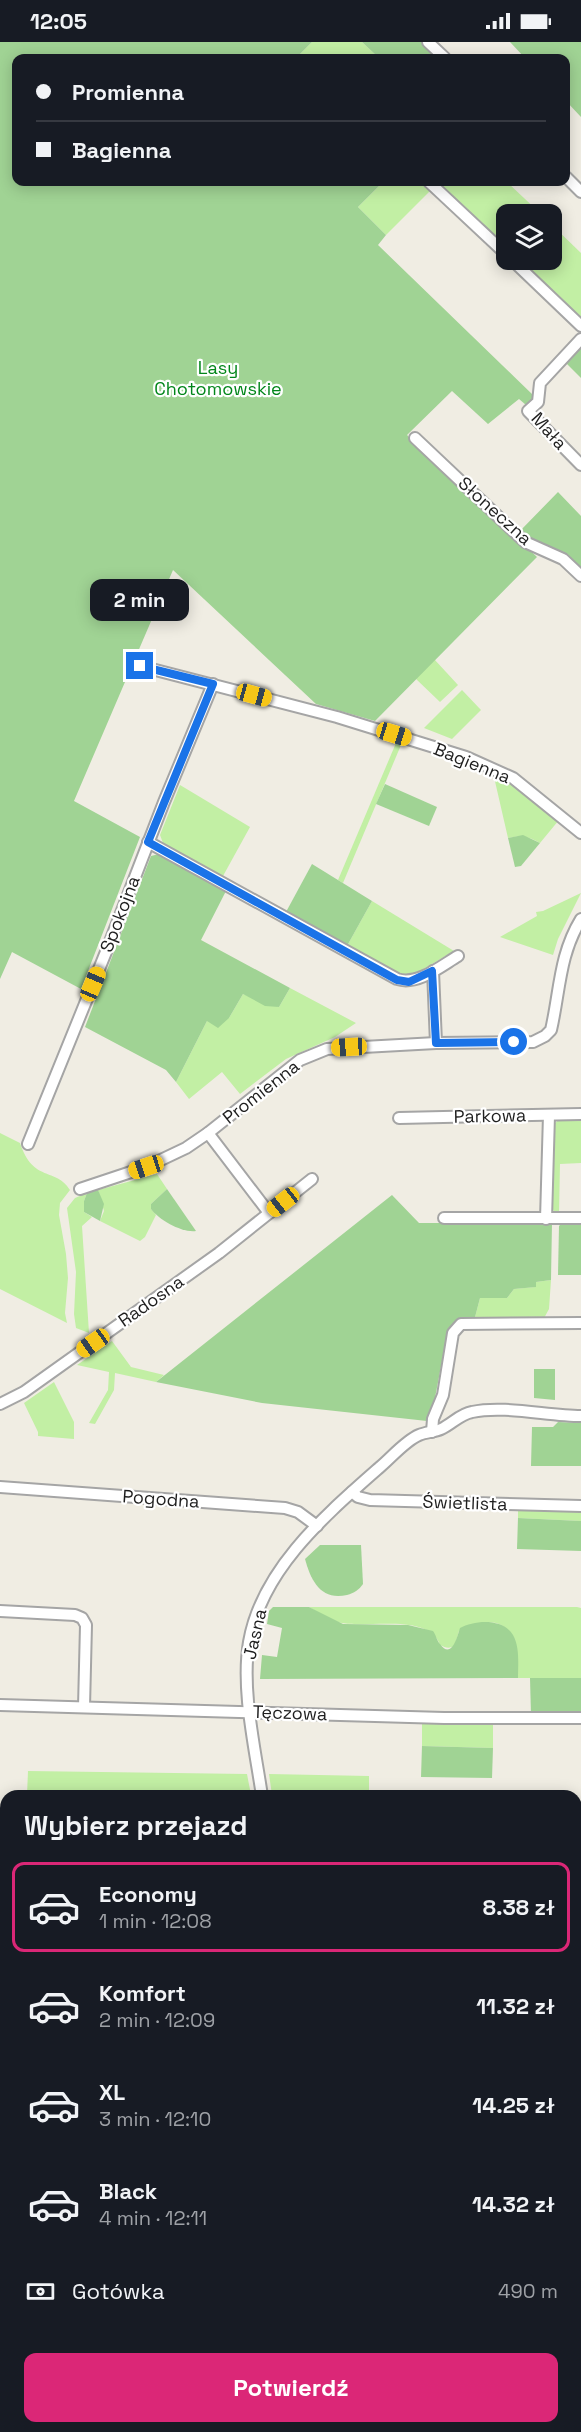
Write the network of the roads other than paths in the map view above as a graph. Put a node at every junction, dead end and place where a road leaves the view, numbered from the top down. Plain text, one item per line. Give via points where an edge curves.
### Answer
1 (428, 42) edge
2 (441, 54) edge
3 (570, 181) edge
4 (433, 186) edge
5 (581, 192) edge
6 (496, 245) edge
7 (522, 270) edge
8 (581, 326) edge
9 (581, 339) edge
10 (415, 438) dead end
11 (581, 465) edge
12 (581, 576) edge
13 (140, 666) dead end
14 (213, 684) junction
15 (581, 833) edge
16 (148, 842) junction
17 (581, 919) edge
18 (458, 956) dead end
19 (432, 971) junction
20 (436, 1043) junction
21 (581, 1114) edge
22 (549, 1115) junction
23 (399, 1118) dead end
24 (208, 1133) junction
25 (28, 1144) dead end
26 (312, 1179) dead end
27 (80, 1189) dead end
28 (269, 1213) junction
29 (444, 1218) dead end
30 (581, 1218) edge
31 (546, 1219) junction
32 (581, 1323) edge
33 (0, 1404) edge
34 (581, 1416) edge
35 (432, 1432) junction
36 (0, 1486) edge
37 (352, 1492) junction
38 (581, 1506) edge
39 (317, 1526) junction
40 (0, 1611) edge
41 (0, 1705) edge
42 (84, 1707) junction
43 (251, 1711) junction
44 (581, 1718) edge
45 (261, 1790) edge

1 - 2 street
3 - 5 street
4 - 6 street
7 - 8 street
9 - 11 street, Mała via 540,383 538,402 528,411
10 - 12 street, Słoneczna via 525,542 564,559
13 - 14 street, Bagienna
14 - 15 street, Bagienna via 466,757 513,778
14 - 16 street, Spokojna
16 - 19 street via 404,982
16 - 25 street, Spokojna
17 - 20 street, Promienna via 565,955 550,1030 545,1036 533,1042
18 - 19 street
19 - 20 street
20 - 24 street, Promienna via 316,1052 300,1060
21 - 22 street, Parkowa
22 - 23 street, Parkowa
22 - 31 street
24 - 27 street, Promienna via 146,1167
24 - 28 street
26 - 28 street, Radosna
28 - 33 street, Radosna via 24,1392
29 - 31 street
30 - 31 street
32 - 35 street via 457,1326
34 - 35 street, Jasna via 472,1412
35 - 37 street, Jasna via 411,1440
36 - 39 street, Pogodna via 285,1508
37 - 38 street, Świetlista via 370,1500
37 - 39 street, Jasna
39 - 43 street, Jasna via 266,1592 253,1627 247,1662
40 - 42 street via 75,1615 84,1621
41 - 42 street, Tęczowa
42 - 43 street, Tęczowa
43 - 44 street, Tęczowa
43 - 45 street, Jasna

